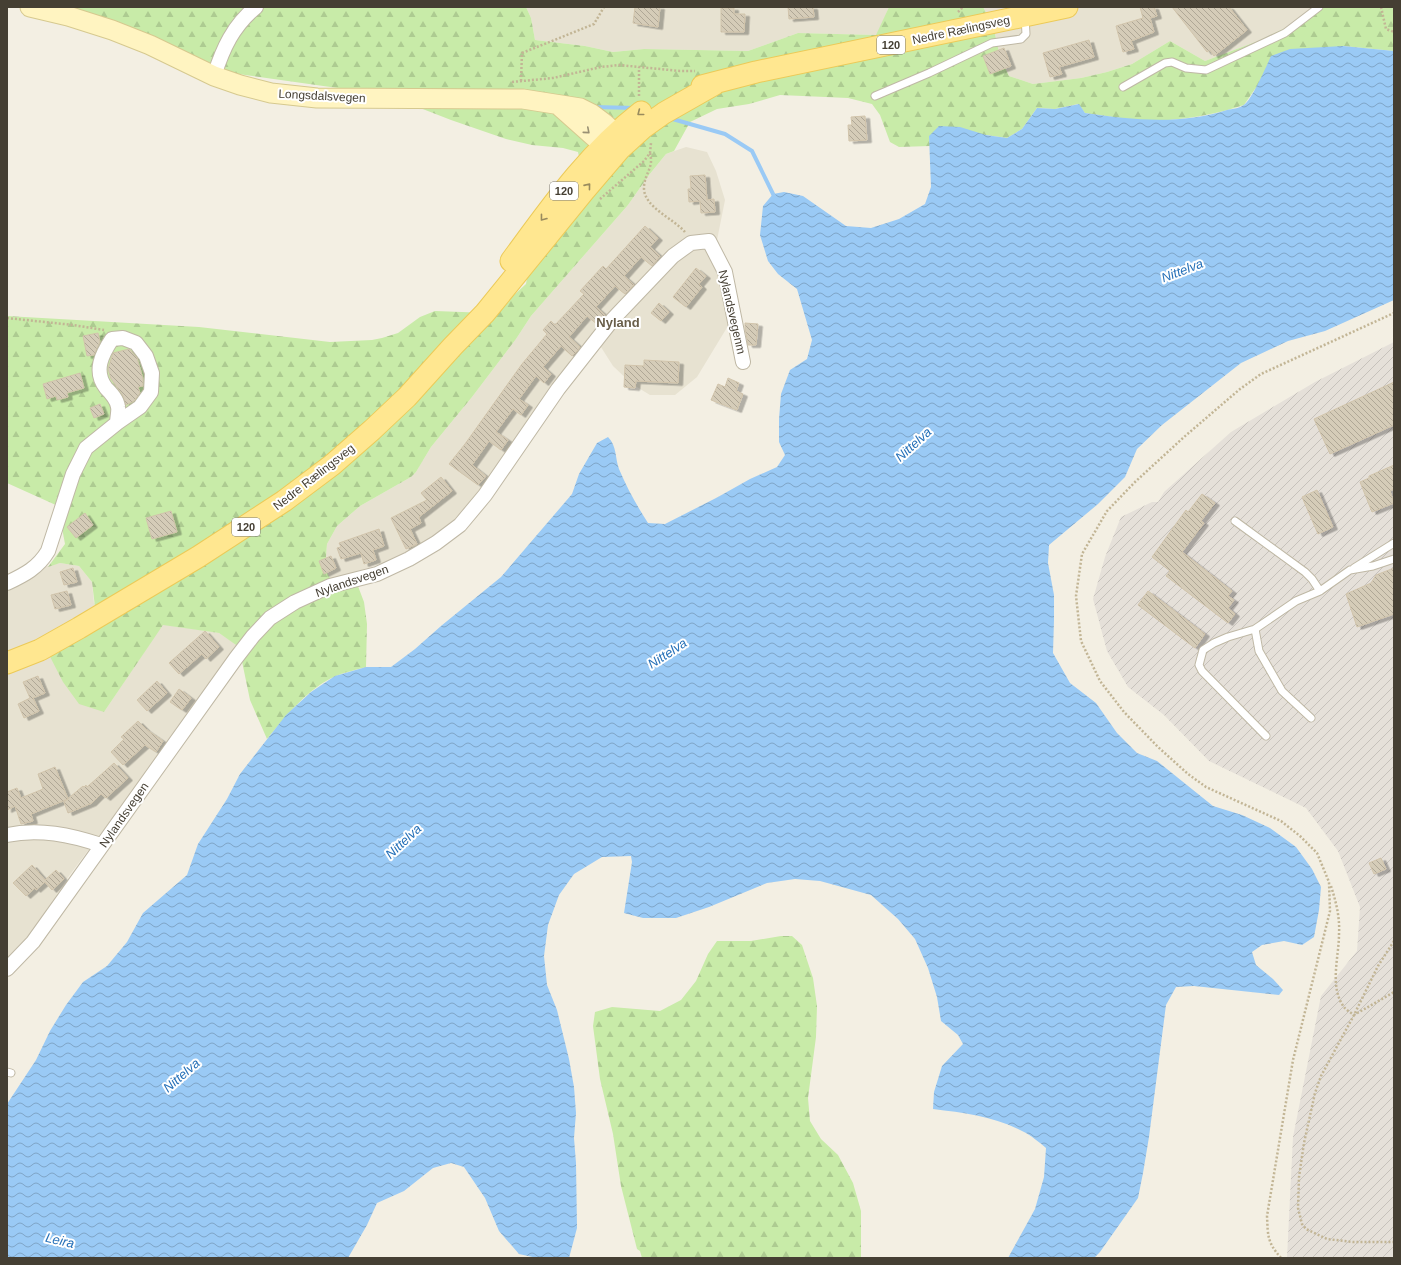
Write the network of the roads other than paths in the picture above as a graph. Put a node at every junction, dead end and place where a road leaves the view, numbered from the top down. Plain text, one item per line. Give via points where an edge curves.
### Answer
1 (30, 7) edge
2 (256, 7) edge
3 (1067, 7) edge
4 (1319, 7) edge
5 (1025, 17) junction
6 (214, 76) junction
7 (1123, 87) dead end
8 (875, 96) dead end
9 (613, 142) junction
10 (708, 241) joint
11 (743, 362) dead end
12 (117, 423) junction
13 (1235, 521) dead end
14 (1394, 543) edge
15 (1394, 558) edge
16 (1350, 570) junction
17 (7, 583) edge
18 (1320, 591) junction
19 (1256, 629) junction
20 (7, 663) edge
21 (1311, 718) dead end
22 (1266, 736) dead end
23 (7, 835) edge
24 (101, 845) junction
25 (7, 969) edge

1 - 6 main road, Longsdalsvegen via 91,23 129,37
2 - 6 street via 232,32
3 - 5 main road, Nedre Rælingsveg / 120
4 - 7 lane via 1285,32 1206,70 1186,68 1172,62 1165,63
5 - 8 lane via 1026,34 1021,39 992,43
5 - 9 main road, Nedre Rælingsveg / 120 via 756,72 715,84 643,128
6 - 9 main road, Longsdalsvegen via 257,90 301,97 523,99 580,108 592,114
9 - 20 main road, Nedre Rælingsveg / 120 via 573,180 519,249 453,346 421,383 337,461 284,501 210,550 40,650
10 - 11 street, Nylandsvegenm via 725,272
10 - 24 street, Nylandsvegen via 691,243 673,256 613,319 558,388 484,495 460,525 409,559 377,574 330,586 295,602 270,618 240,653
12 - 12 street via 118,407 115,398 102,382 99,368 102,354 112,339 123,338 136,343 146,356 152,373 151,392 140,407
12 - 17 street via 86,448 73,474 43,560 23,576
13 - 18 lane via 1305,572
14 - 16 lane
15 - 16 lane via 1374,566
16 - 18 lane
18 - 19 lane via 1296,601
19 - 21 lane via 1259,651 1282,691
19 - 22 lane via 1214,643 1203,650 1199,665
23 - 24 street via 20,832 52,833
24 - 25 street, Nylandsvegen via 33,942

